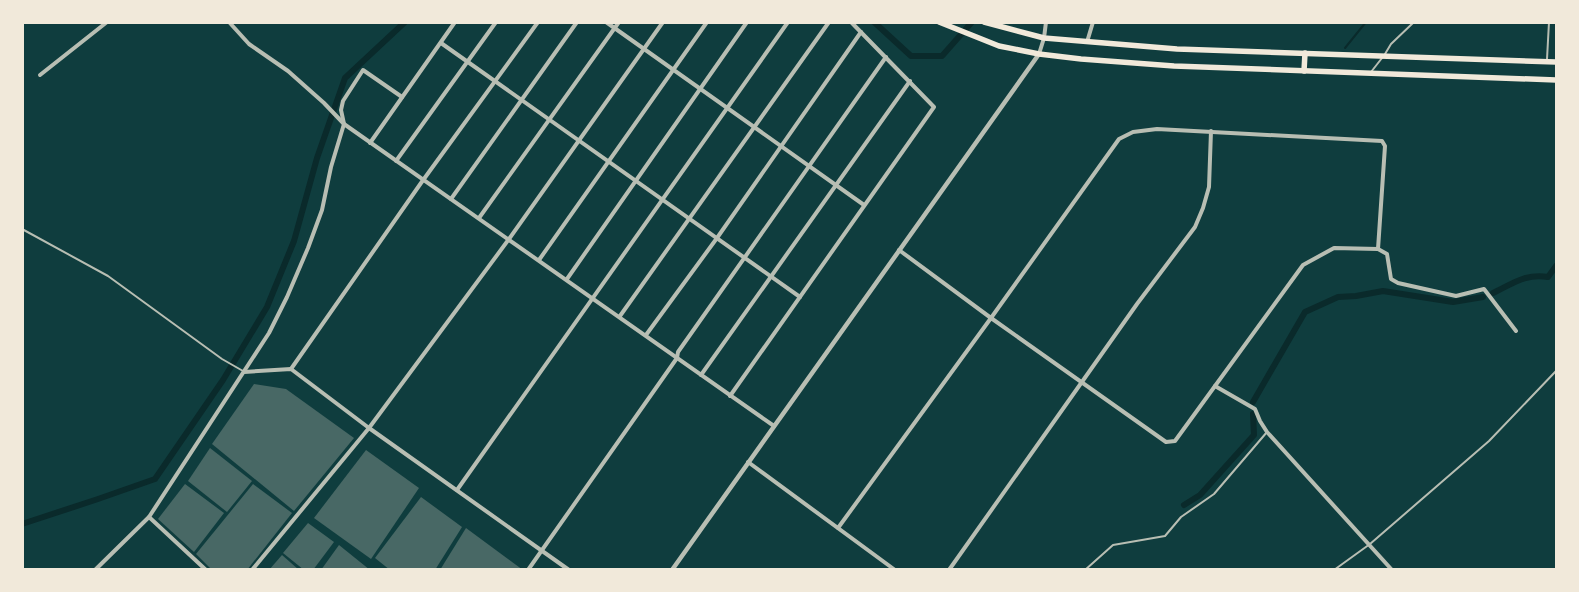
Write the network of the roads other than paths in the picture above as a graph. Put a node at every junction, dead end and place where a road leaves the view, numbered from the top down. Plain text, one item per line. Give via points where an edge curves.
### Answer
1 (107, 22) edge
2 (230, 22) edge
3 (455, 22) edge
4 (496, 22) edge
5 (538, 22) edge
6 (578, 22) edge
7 (606, 22) edge
8 (619, 22) edge
9 (663, 22) edge
10 (707, 22) edge
11 (747, 22) edge
12 (788, 22) edge
13 (829, 22) edge
14 (851, 22) edge
15 (940, 22) edge
16 (1046, 22) edge
17 (1093, 22) edge
18 (1414, 22) edge
19 (1549, 22) edge
20 (987, 24) edge
21 (615, 28) junction
22 (861, 32) junction
23 (1044, 38) junction
24 (1087, 42) junction
25 (440, 43) junction
26 (644, 50) junction
27 (1305, 53) junction
28 (1038, 54) junction
29 (1384, 55) junction
30 (886, 56) junction
31 (1547, 61) junction
32 (468, 62) junction
33 (1556, 62) edge
34 (674, 70) junction
35 (1304, 71) junction
36 (1369, 73) junction
37 (40, 75) dead end
38 (1556, 80) edge
39 (910, 81) junction
40 (496, 82) junction
41 (700, 89) junction
42 (402, 97) junction
43 (522, 100) junction
44 (728, 108) junction
45 (550, 120) junction
46 (344, 124) junction
47 (755, 129) junction
48 (1211, 132) junction
49 (578, 141) junction
50 (370, 143) junction
51 (781, 147) junction
52 (396, 161) junction
53 (608, 162) junction
54 (809, 166) junction
55 (424, 180) junction
56 (636, 181) junction
57 (836, 185) junction
58 (451, 199) junction
59 (662, 200) junction
60 (864, 205) junction
61 (479, 218) junction
62 (689, 218) junction
63 (22, 229) edge
64 (717, 238) junction
65 (509, 239) junction
66 (1378, 249) junction
67 (899, 250) junction
68 (744, 257) junction
69 (539, 260) junction
70 (770, 276) junction
71 (567, 279) junction
72 (592, 297) junction
73 (800, 298) junction
74 (620, 316) junction
75 (991, 318) junction
76 (1516, 331) dead end
77 (646, 335) junction
78 (678, 358) junction
79 (291, 369) junction
80 (1556, 371) edge
81 (244, 372) junction
82 (701, 375) junction
83 (1082, 382) junction
84 (1215, 386) junction
85 (730, 396) junction
86 (774, 426) junction
87 (369, 428) junction
88 (1267, 432) junction
89 (748, 462) junction
90 (457, 490) junction
91 (149, 517) junction
92 (838, 528) junction
93 (1370, 544) junction
94 (542, 551) junction
95 (95, 570) edge
96 (206, 570) edge
97 (252, 570) edge
98 (528, 570) edge
99 (569, 570) edge
100 (672, 570) edge
101 (895, 570) edge
102 (949, 570) edge
103 (1085, 570) edge
104 (1334, 570) edge
105 (1392, 570) edge

1 - 37 street
2 - 46 street via 249,44 288,71
3 - 25 street
4 - 32 street
5 - 40 street
6 - 43 street
7 - 21 street
8 - 21 street
9 - 26 street
10 - 34 street
11 - 41 street
12 - 44 street
13 - 47 street
14 - 22 street
15 - 28 main road via 999,46
16 - 23 street
17 - 24 street
18 - 29 lane
19 - 31 lane
20 - 23 main road
21 - 26 street
21 - 45 street
22 - 30 street
22 - 51 street
23 - 24 main road
23 - 28 street
24 - 27 main road via 1176,49
25 - 32 street
25 - 42 street
26 - 34 street
26 - 49 street
27 - 29 main road
27 - 35 main road
28 - 35 main road via 1174,66
28 - 67 street
29 - 31 main road
29 - 36 lane
30 - 39 street
30 - 54 street
31 - 33 main road
32 - 40 street
32 - 52 street
34 - 41 street
34 - 53 street
35 - 36 main road
36 - 38 main road
39 - 57 street
39 - 60 street via 934,107
40 - 43 street
40 - 55 street
41 - 44 street
41 - 56 street
42 - 46 street via 363,70 343,101
42 - 50 street
43 - 45 street
43 - 58 street
44 - 47 street
44 - 59 street
45 - 49 street
45 - 61 street
46 - 50 street
46 - 81 street via 330,167 322,210 308,248 288,297
47 - 51 street
47 - 62 street
48 - 66 street via 1382,141 1386,146
48 - 75 street via 1157,129 1133,132 1119,139
48 - 83 street via 1208,187 1195,227
49 - 53 street
49 - 65 street
50 - 52 street
51 - 54 street
51 - 64 street
52 - 55 street
53 - 56 street
53 - 69 street
54 - 57 street
54 - 68 street
55 - 58 street
55 - 79 street
56 - 59 street
56 - 71 street
57 - 60 street
57 - 70 street
58 - 61 street
59 - 62 street
59 - 72 street
60 - 73 street
61 - 65 street
62 - 64 street
62 - 74 street
63 - 81 lane via 108,276
64 - 68 street
64 - 77 street
65 - 69 street
65 - 87 street
66 - 76 street via 1387,254 1392,279 1398,283 1456,296 1484,289
66 - 84 street via 1334,248 1303,265
67 - 75 street
67 - 86 street
68 - 70 street
68 - 78 street via 678,352
69 - 71 street
70 - 73 street
70 - 82 street
71 - 72 street
72 - 74 street
72 - 90 street
73 - 85 street
74 - 77 street
75 - 83 street
75 - 92 street
77 - 78 street
78 - 82 street
78 - 94 street
79 - 81 street
79 - 87 street
80 - 93 lane via 1494,436
81 - 91 street
82 - 85 street
83 - 84 street via 1166,442 1175,441
83 - 102 street
84 - 88 street via 1255,409
85 - 86 street
86 - 89 street
87 - 90 street
87 - 97 street
88 - 93 street
88 - 103 lane via 1214,494 1181,517 1165,536 1113,545
89 - 92 street
89 - 100 street
90 - 94 street
91 - 95 street
91 - 96 street
92 - 101 street
93 - 104 lane
93 - 105 street
94 - 98 street
94 - 99 street

